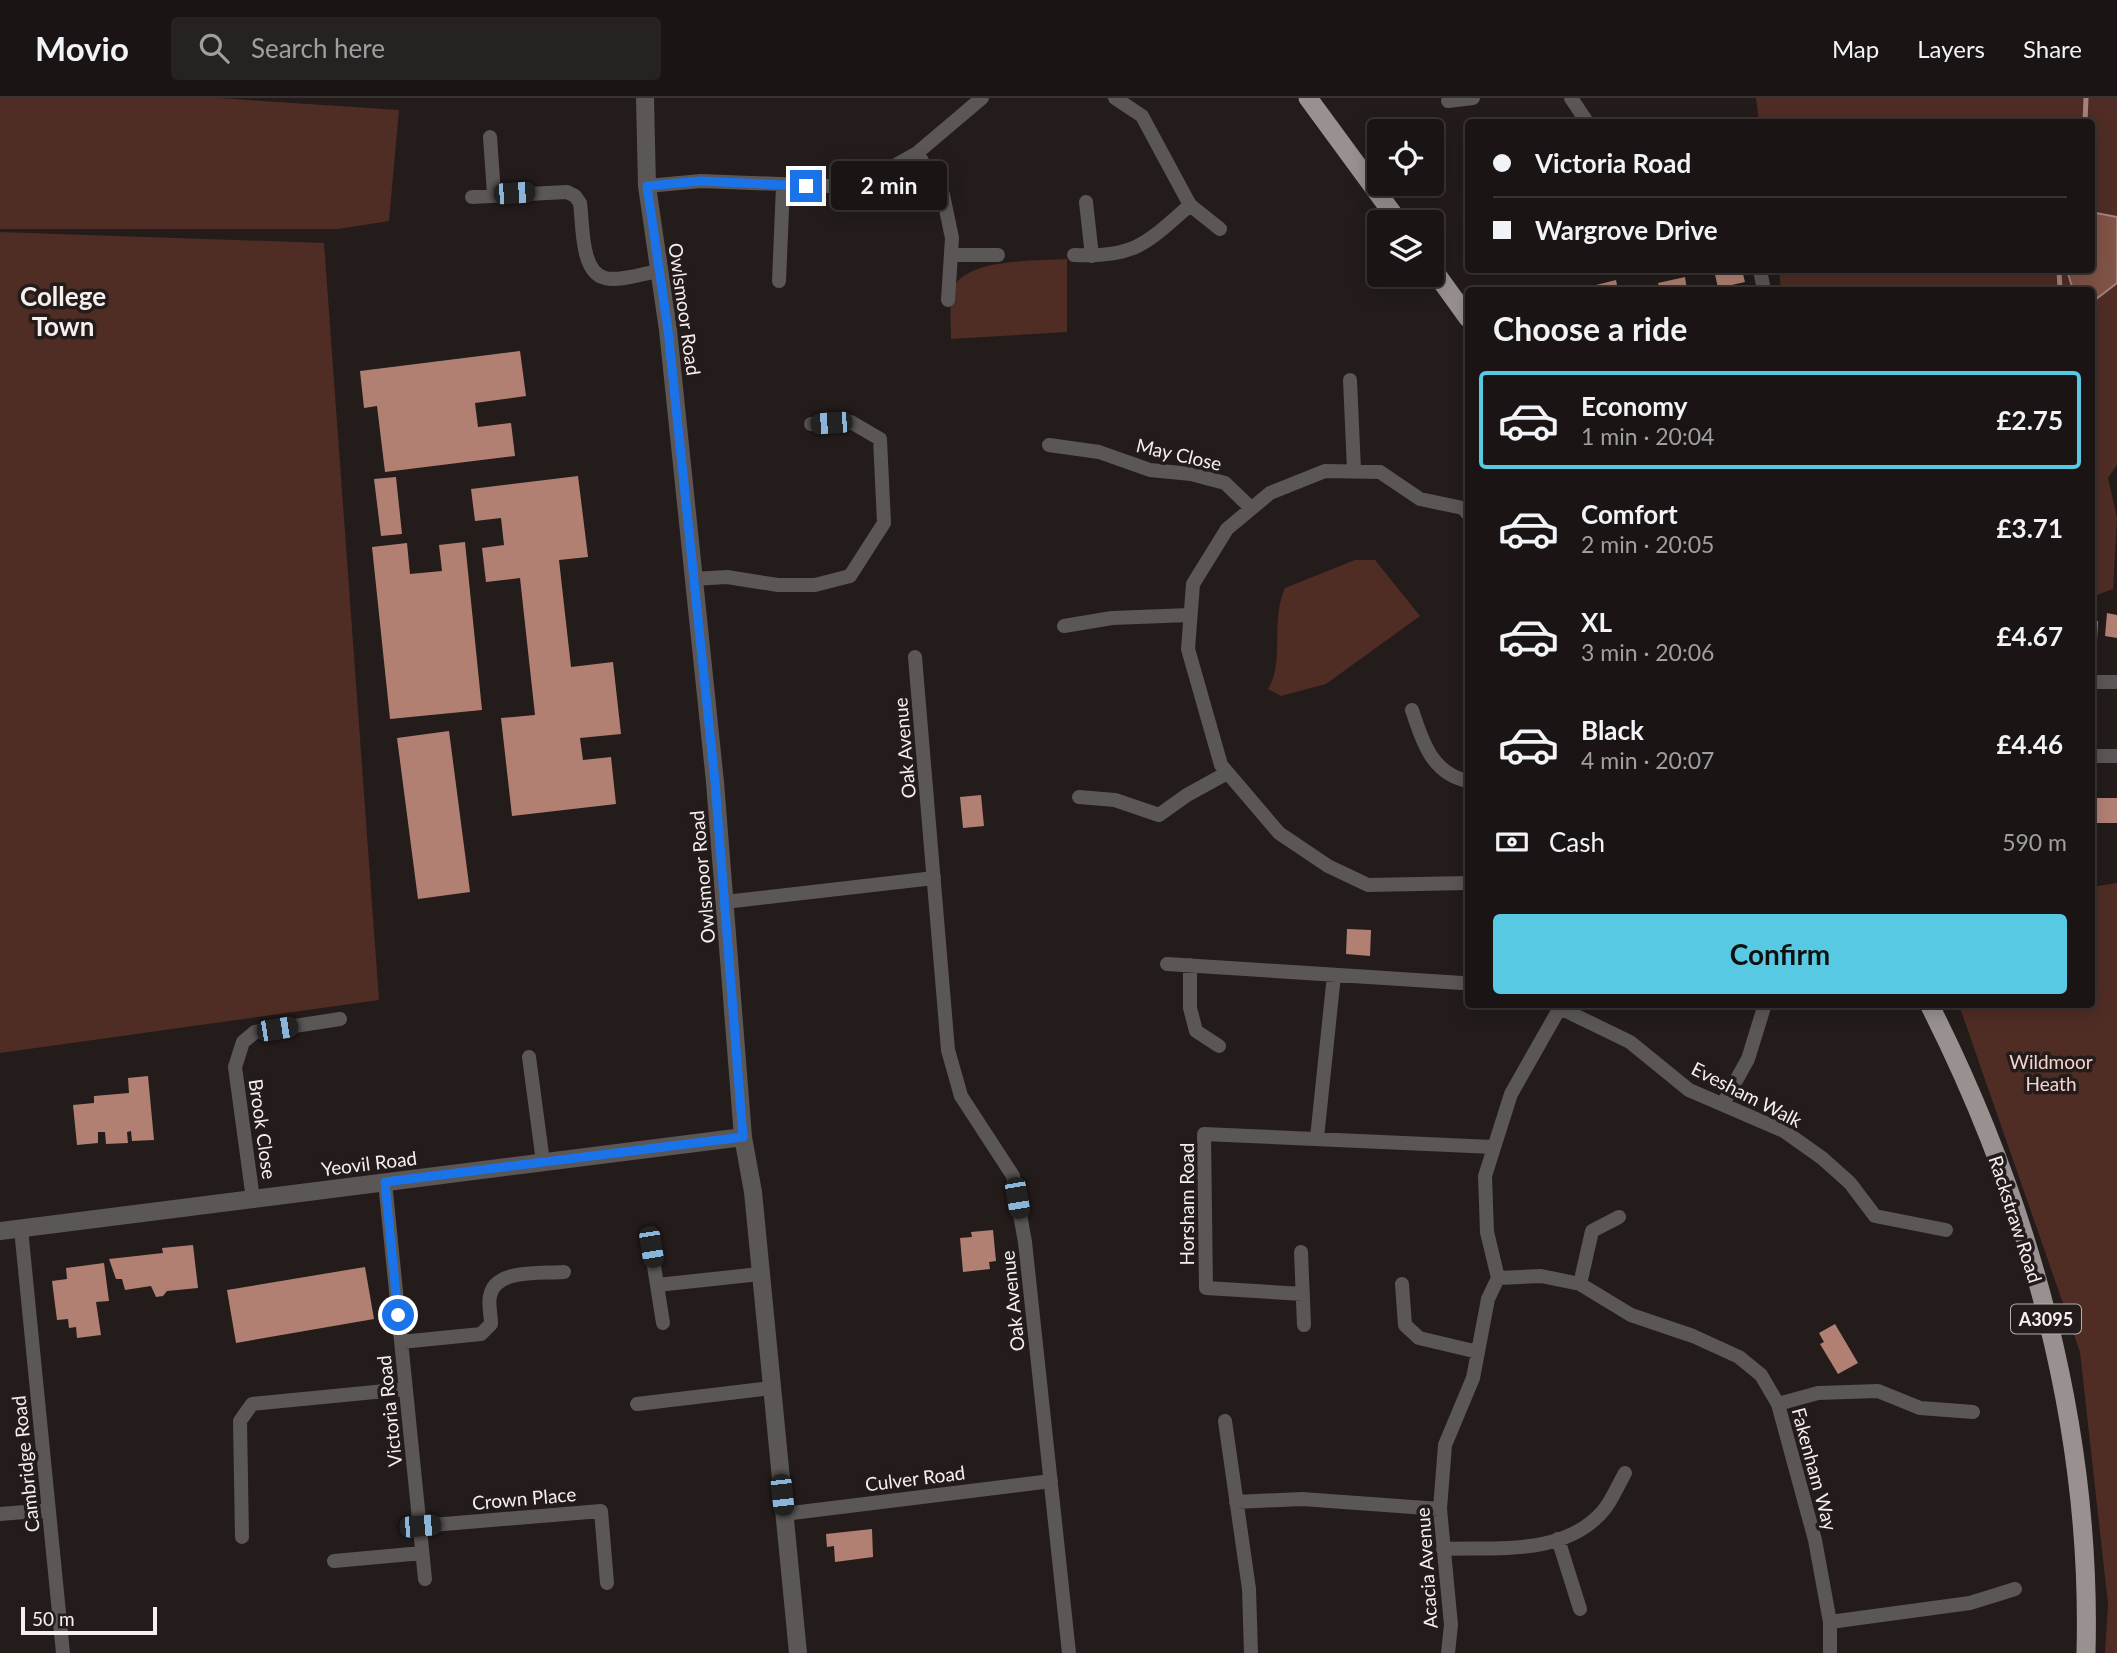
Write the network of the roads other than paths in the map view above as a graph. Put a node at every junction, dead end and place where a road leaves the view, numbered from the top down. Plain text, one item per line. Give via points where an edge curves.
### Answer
1 (645, 98) edge
2 (982, 98) edge
3 (1115, 98) edge
4 (1308, 98) edge
5 (1473, 98) edge
6 (1571, 98) edge
7 (1448, 101) dead end
8 (1585, 119) edge
9 (490, 137) dead end
10 (916, 153) junction
11 (647, 186) junction
12 (783, 186) junction
13 (494, 194) junction
14 (472, 197) dead end
15 (1086, 202) dead end
16 (1190, 205) junction
17 (1390, 210) edge
18 (1220, 229) dead end
19 (953, 255) junction
20 (998, 255) dead end
21 (1074, 255) dead end
22 (1092, 256) junction
23 (659, 271) junction
24 (779, 281) dead end
25 (1444, 285) edge
26 (948, 300) dead end
27 (1465, 314) edge
28 (1350, 380) dead end
29 (811, 424) dead end
30 (1049, 445) dead end
31 (1354, 470) junction
32 (1251, 508) junction
33 (1465, 510) edge
34 (692, 579) junction
35 (1189, 615) junction
36 (1064, 626) dead end
37 (915, 657) dead end
38 (2095, 682) edge
39 (2117, 682) edge
40 (1412, 710) dead end
41 (2095, 756) edge
42 (2117, 757) edge
43 (1227, 773) junction
44 (1465, 780) edge
45 (1079, 797) dead end
46 (934, 878) junction
47 (1465, 883) edge
48 (724, 902) junction
49 (1167, 964) dead end
50 (1190, 965) junction
51 (1334, 975) junction
52 (1462, 983) dead end
53 (1560, 1008) edge
54 (1565, 1008) edge
55 (1764, 1008) edge
56 (1931, 1008) edge
57 (340, 1019) dead end
58 (1219, 1046) dead end
59 (529, 1057) dead end
60 (1723, 1104) junction
61 (743, 1137) junction
62 (1317, 1138) junction
63 (1493, 1147) junction
64 (543, 1163) junction
65 (385, 1182) junction
66 (253, 1199) junction
67 (1619, 1217) dead end
68 (21, 1228) junction
69 (1946, 1230) dead end
70 (0, 1231) edge
71 (651, 1247) dead end
72 (1301, 1252) dead end
73 (564, 1272) dead end
74 (760, 1274) junction
75 (1498, 1278) junction
76 (1402, 1284) dead end
77 (1580, 1284) junction
78 (657, 1285) junction
79 (1303, 1294) junction
80 (663, 1323) dead end
81 (1304, 1325) dead end
82 (401, 1342) junction
83 (1478, 1352) junction
84 (771, 1388) junction
85 (406, 1389) junction
86 (637, 1404) dead end
87 (1778, 1404) junction
88 (1973, 1412) dead end
89 (1225, 1421) dead end
90 (1625, 1473) dead end
91 (1051, 1481) junction
92 (1236, 1502) junction
93 (1440, 1509) junction
94 (49, 1510) junction
95 (0, 1514) edge
96 (784, 1514) junction
97 (420, 1526) junction
98 (242, 1537) dead end
99 (1559, 1539) junction
100 (1443, 1549) junction
101 (422, 1553) junction
102 (334, 1561) dead end
103 (425, 1579) dead end
104 (607, 1583) dead end
105 (2015, 1589) dead end
106 (1580, 1609) dead end
107 (1830, 1622) junction
108 (63, 1653) edge
109 (798, 1653) edge
110 (1069, 1653) edge
111 (1251, 1653) edge
112 (1448, 1653) edge
113 (1830, 1653) edge
114 (2086, 1653) edge

1 - 11 street, Owlsmoor Road
2 - 10 street
3 - 16 street via 1142,116
4 - 17 main road
5 - 7 street
6 - 8 street
9 - 13 street
10 - 12 street via 878,175 830,186
10 - 19 street via 943,195
11 - 12 street via 701,181
11 - 23 street, Owlsmoor Road
12 - 24 street
13 - 14 street
13 - 23 street via 555,191 575,196 580,203 588,261 599,275 607,279
15 - 22 street
16 - 18 street
16 - 22 street via 1146,244
19 - 20 street
19 - 26 street
21 - 22 street
23 - 34 street, Owlsmoor Road
25 - 27 main road
28 - 31 street
29 - 34 street via 851,422 880,439 884,523 850,576 815,585 727,577
30 - 32 street, May Close via 1100,452 1150,470 1226,484
31 - 32 street via 1325,471 1270,492
31 - 33 street via 1380,472 1420,499
32 - 35 street via 1227,529 1194,584
34 - 48 street, Owlsmoor Road
35 - 36 street via 1112,618
35 - 43 street via 1188,649
37 - 46 street, Oak Avenue
38 - 39 street
40 - 44 street via 1423,744 1437,766
41 - 42 street
43 - 45 street via 1159,815 1115,800
43 - 47 street via 1279,833 1328,866 1368,885
46 - 48 street
46 - 91 street, Oak Avenue via 948,1049 961,1097 1013,1176 1025,1242
48 - 61 street, Owlsmoor Road
49 - 50 street
50 - 51 street
50 - 58 street via 1190,1008 1196,1031
51 - 52 street
51 - 62 street
53 - 63 street via 1511,1094
54 - 60 street, Evesham Walk via 1630,1042 1689,1090
55 - 60 street via 1748,1059
56 - 114 main road, Rackstraw Road / A3095 via 1992,1142 2024,1232 2046,1318 2075,1465
57 - 66 street, Brook Close via 255,1032 243,1042 235,1067
59 - 64 street
60 - 69 street, Evesham Walk via 1784,1131 1822,1158 1850,1183 1875,1216
61 - 64 street, Yeovil Road
61 - 74 street, Owlsmoor Road
62 - 63 street, Horsham Road
62 - 79 street, Horsham Road via 1204,1134 1206,1288
63 - 75 street via 1485,1176 1485,1208
64 - 65 street, Yeovil Road
65 - 66 street, Yeovil Road
65 - 82 street, Victoria Road
66 - 68 street, Yeovil Road
67 - 77 street via 1592,1231
68 - 70 street, Yeovil Road
68 - 94 street, Cambridge Road
71 - 78 street
72 - 79 street
73 - 82 street via 506,1277 495,1283 490,1296 491,1324 481,1334
74 - 78 street
74 - 84 street, Owlsmoor Road
75 - 77 street, Fakenham Way via 1541,1276
75 - 83 street, Acacia Avenue via 1488,1300
76 - 83 street via 1405,1325 1419,1338
77 - 87 street, Fakenham Way via 1631,1315 1739,1357 1761,1375
78 - 80 street
79 - 81 street
82 - 85 street, Victoria Road
83 - 93 street, Acacia Avenue via 1473,1378 1445,1445
84 - 86 street
84 - 96 street, Owlsmoor Road
85 - 97 street, Victoria Road
85 - 98 street via 252,1404 240,1421
87 - 88 street via 1818,1392 1878,1391 1920,1408
87 - 107 street, Fakenham Way via 1815,1540
89 - 92 street
90 - 99 street via 1604,1510 1580,1532
91 - 96 street, Culver Road
91 - 110 street, Oak Avenue
92 - 93 street via 1302,1499
92 - 111 street via 1249,1589
93 - 100 street, Acacia Avenue
94 - 95 street
94 - 108 street, Cambridge Road
96 - 109 street, Owlsmoor Road
97 - 101 street, Victoria Road
97 - 104 street, Crown Place via 601,1511
99 - 100 street via 1542,1546
99 - 106 street
100 - 112 street, Acacia Avenue via 1451,1625
101 - 102 street
101 - 103 street, Victoria Road
105 - 107 street via 1958,1605
107 - 113 street, Fakenham Way

